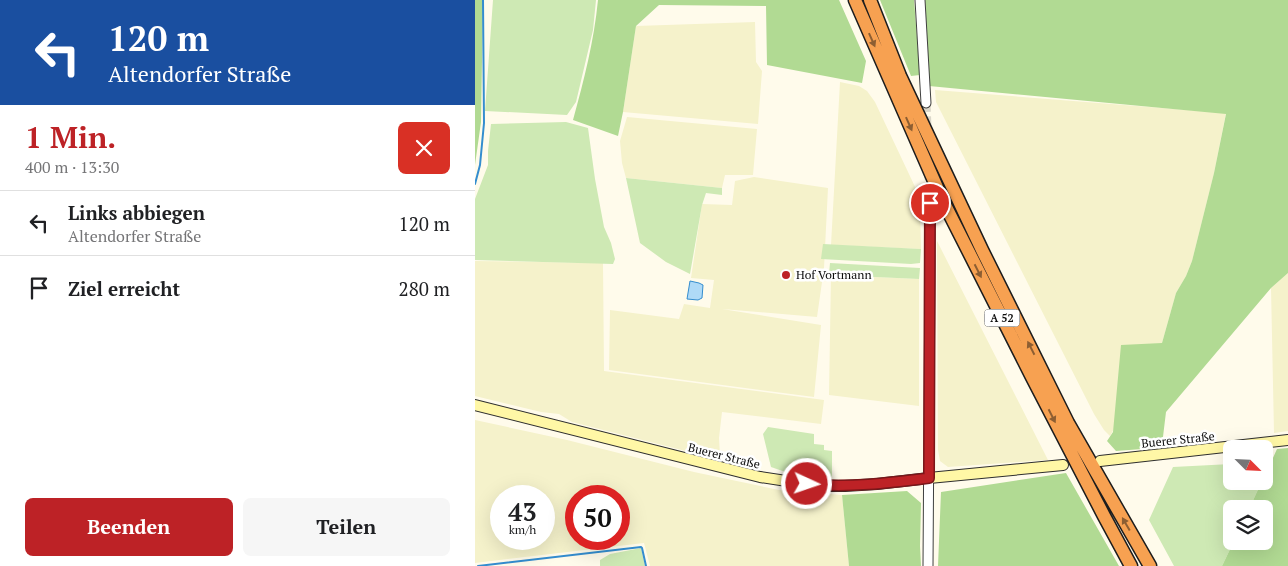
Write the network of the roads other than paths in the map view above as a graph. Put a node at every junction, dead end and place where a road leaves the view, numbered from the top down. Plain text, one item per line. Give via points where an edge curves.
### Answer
1 (855, 0) edge
2 (870, 0) edge
3 (920, 0) edge
4 (926, 103) tunnel mouth
5 (930, 203) tunnel mouth
6 (475, 405) edge
7 (1288, 440) edge
8 (1100, 461) dead end
9 (1063, 465) dead end
10 (929, 478) junction
11 (928, 566) edge
12 (1131, 566) edge
13 (1150, 566) edge

1 -> 12 highway, A 52 via 942,199
13 -> 2 highway, A 52 via 1068,423 986,258 900,76
3 - 4 street
5 - 10 street
6 - 10 main road, Buerer Straße via 769,479 845,486
7 - 8 main road, Buerer Straße
9 - 10 main road, Buerer Straße
10 - 11 street

